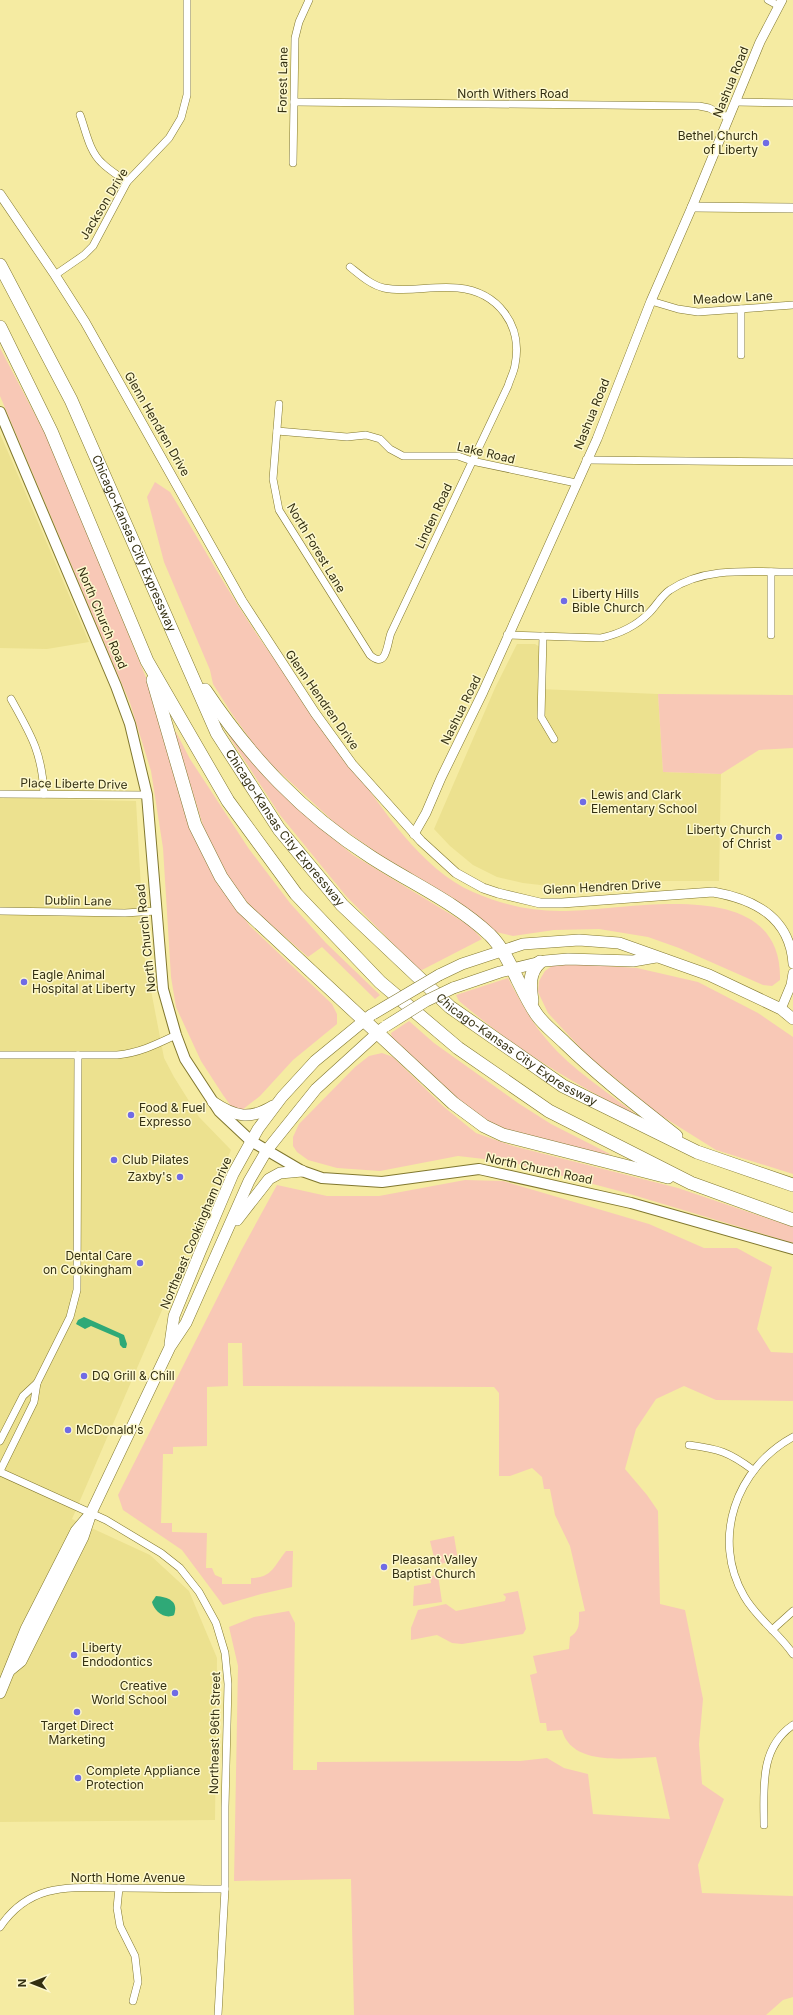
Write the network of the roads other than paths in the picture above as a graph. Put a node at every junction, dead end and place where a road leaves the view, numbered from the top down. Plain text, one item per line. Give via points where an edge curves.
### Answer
1 (187, 0) edge
2 (309, 0) edge
3 (768, 0) edge
4 (781, 3) edge
5 (294, 102) junction
6 (735, 102) junction
7 (793, 103) edge
8 (80, 115) dead end
9 (729, 118) junction
10 (293, 163) dead end
11 (127, 182) junction
12 (0, 194) edge
13 (692, 206) junction
14 (793, 208) edge
15 (0, 265) edge
16 (350, 268) dead end
17 (55, 274) junction
18 (651, 301) junction
19 (793, 306) edge
20 (741, 309) junction
21 (0, 327) edge
22 (741, 355) dead end
23 (279, 404) dead end
24 (0, 412) edge
25 (277, 431) junction
26 (586, 460) junction
27 (472, 461) junction
28 (793, 462) edge
29 (576, 483) junction
30 (771, 572) junction
31 (793, 572) edge
32 (507, 635) junction
33 (771, 635) dead end
34 (543, 636) junction
35 (384, 657) joint
36 (147, 660) junction
37 (185, 660) junction
38 (11, 699) dead end
39 (554, 739) dead end
40 (0, 794) edge
41 (44, 794) junction
42 (147, 795) junction
43 (414, 834) junction
44 (0, 911) edge
45 (156, 911) junction
46 (501, 950) junction
47 (659, 956) junction
48 (540, 962) junction
49 (793, 964) edge
50 (512, 969) junction
51 (793, 973) edge
52 (533, 1007) junction
53 (780, 1009) junction
54 (368, 1018) junction
55 (793, 1019) edge
56 (382, 1029) junction
57 (176, 1035) junction
58 (0, 1055) edge
59 (78, 1055) junction
60 (213, 1102) junction
61 (278, 1102) junction
62 (251, 1141) junction
63 (267, 1150) junction
64 (697, 1152) junction
65 (302, 1171) junction
66 (691, 1183) junction
67 (793, 1185) edge
68 (793, 1220) edge
69 (226, 1235) junction
70 (793, 1249) edge
71 (170, 1347) junction
72 (37, 1383) junction
73 (793, 1437) edge
74 (0, 1441) edge
75 (689, 1445) dead end
76 (753, 1470) junction
77 (0, 1472) edge
78 (91, 1513) junction
79 (793, 1611) edge
80 (772, 1630) junction
81 (793, 1654) edge
82 (0, 1693) edge
83 (793, 1725) edge
84 (764, 1825) dead end
85 (119, 1888) junction
86 (225, 1889) junction
87 (0, 1927) edge
88 (133, 2001) dead end
89 (218, 2015) edge

1 - 11 street, Jackson Drive via 187,95 181,118 169,138
2 - 5 street, Forest Lane via 296,33
3 - 4 street
4 - 6 street, Nashua Road via 760,42
5 - 9 street, North Withers Road via 699,106
5 - 10 street, Forest Lane
6 - 7 street
6 - 9 street, Nashua Road
8 - 11 street via 97,157 107,168
9 - 13 street, Nashua Road
11 - 17 street, Jackson Drive via 93,246
12 - 17 street, Glenn Hendren Drive
13 - 14 street
13 - 18 street, Nashua Road
15 - 37 highway, Chicago-Kansas City Expressway via 71,400
16 - 27 street, Linden Road via 383,287 471,289 484,294 506,314 514,334 515,366
17 - 43 street, Glenn Hendren Drive via 272,649 352,764
18 - 20 street, Meadow Lane via 698,312
18 - 26 street, Nashua Road via 597,439
19 - 20 street, Meadow Lane
20 - 22 street
21 - 36 highway via 51,431
23 - 25 street, North Forest Lane
24 - 42 main road, North Church Road via 116,686 130,724
25 - 27 street, Lake Road via 347,437 371,435 403,456 458,456
25 - 35 street, North Forest Lane via 273,479 279,510 370,655 379,660
26 - 28 street
26 - 29 street, Nashua Road
27 - 29 street, Lake Road
27 - 35 street, Linden Road via 391,633
29 - 32 street, Nashua Road
30 - 31 street
30 - 33 street
30 - 34 street via 718,573 690,580 669,590 635,625 610,636
32 - 34 street
32 - 43 street, Nashua Road via 483,692
34 - 39 street via 540,717
36 - 54 highway via 194,825 221,878 242,907
36 - 66 highway via 228,801 296,894 380,982 458,1048 549,1111
37 - 46 highway via 226,721 276,782 337,835 456,907 492,936
37 - 64 highway, Chicago-Kansas City Expressway via 217,733 279,829 342,905 468,1021 563,1086
38 - 41 street via 35,741 43,772
40 - 41 street, Place Liberte Drive
41 - 42 street, Place Liberte Drive
42 - 45 main road, North Church Road
43 - 49 street, Glenn Hendren Drive via 443,862 469,881 484,888 540,903 713,892 735,896 762,908 774,919 790,945
44 - 45 street, Dublin Lane
45 - 57 main road, North Church Road via 163,989
46 - 47 main road, Northeast Cookingham Drive via 537,942 579,940 619,943
46 - 50 highway
46 - 54 main road, Northeast Cookingham Drive, bridge via 439,975
47 - 48 main road, Northeast Cookingham Drive via 633,961 568,959
47 - 53 main road, Northeast Cookingham Drive via 709,975
48 - 50 main road, Northeast Cookingham Drive
48 - 52 highway via 532,972
50 - 52 highway
50 - 56 main road, Northeast Cookingham Drive, bridge via 453,988 426,1001
51 - 53 street via 791,985
52 - 64 highway via 538,1016 592,1069
53 - 55 main road, Northeast Cookingham Drive
54 - 56 highway
54 - 61 main road, Northeast Cookingham Drive via 315,1062
56 - 63 main road, Northeast Cookingham Drive via 316,1089
56 - 66 highway via 453,1103 484,1126 502,1135
57 - 59 street via 131,1054
57 - 60 main road, North Church Road via 185,1059
58 - 59 street
59 - 72 street via 77,1290 70,1317
60 - 61 main road via 243,1116 263,1112
60 - 62 main road, North Church Road
61 - 62 main road, Northeast Cookingham Drive
62 - 63 main road, North Church Road
62 - 71 main road, Northeast Cookingham Drive via 233,1174 174,1316
63 - 65 main road, North Church Road
63 - 69 main road, Northeast Cookingham Drive via 248,1181
64 - 67 highway, Chicago-Kansas City Expressway
65 - 69 main road via 280,1173 269,1179
65 - 70 main road, North Church Road via 322,1178 382,1182 479,1169 631,1203
66 - 68 highway
69 - 71 main road, Northeast Cookingham Drive via 186,1323
71 - 78 main road, Northeast Cookingham Drive
72 - 74 street via 22,1396
72 - 77 street via 34,1402
73 - 76 street via 772,1451
75 - 76 street via 727,1452
76 - 80 street via 739,1493 731,1518 731,1558 736,1578 750,1606
77 - 78 street, Northeast 96th Street
78 - 82 main road, Northeast Cookingham Drive via 76,1531 26,1629
78 - 86 street, Northeast 96th Street via 138,1539 180,1568 199,1592 216,1623 225,1653 228,1684
79 - 80 street
80 - 81 street
83 - 84 street via 780,1736 769,1755 765,1775
85 - 86 street, North Home Avenue
85 - 87 street, North Home Avenue via 56,1889 32,1897 14,1909
85 - 88 street via 117,1908 120,1926 135,1956 138,1982
86 - 89 street, Northeast 96th Street

